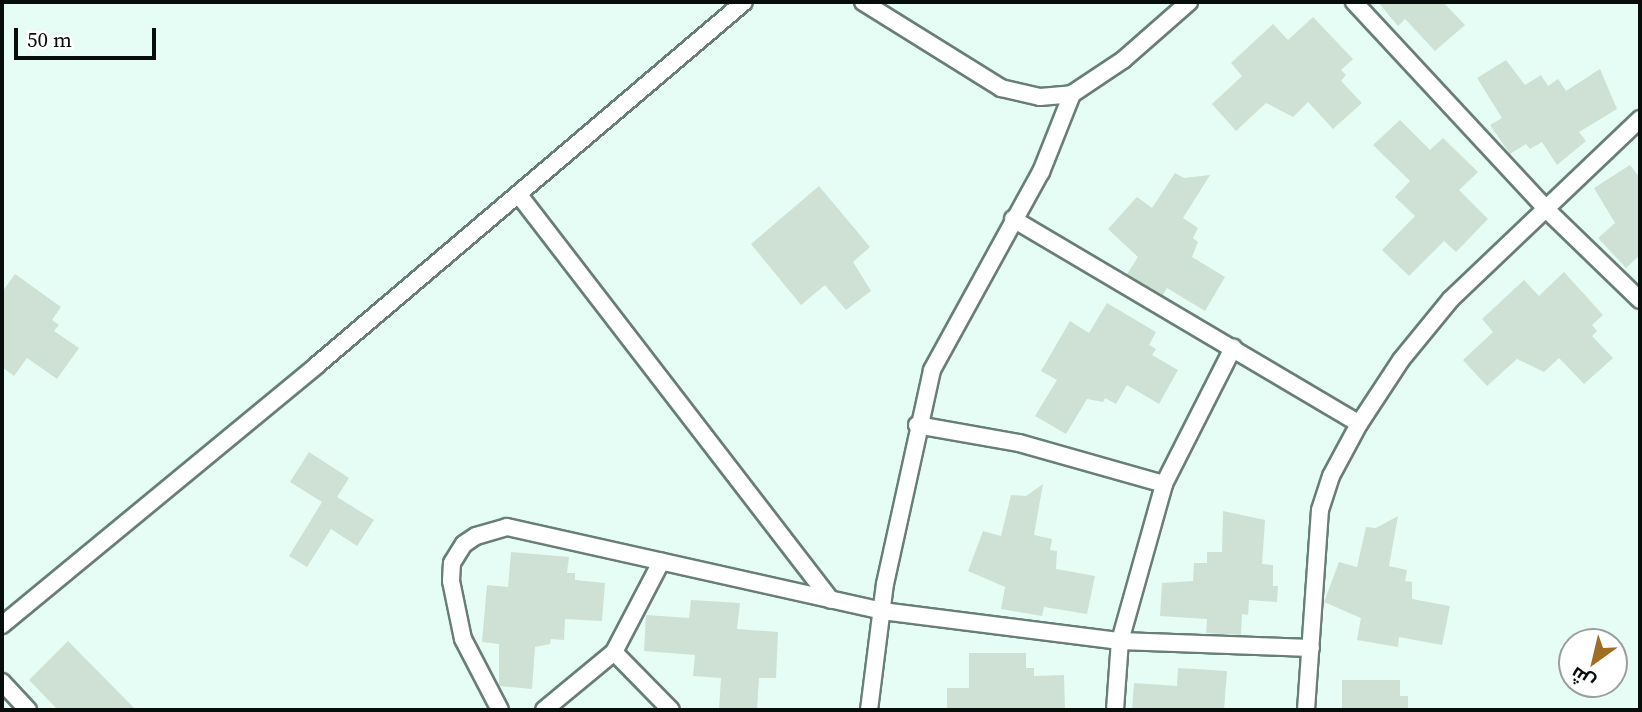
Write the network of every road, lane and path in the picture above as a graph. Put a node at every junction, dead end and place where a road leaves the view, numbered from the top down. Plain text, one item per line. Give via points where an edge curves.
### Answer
1 (744, 2) edge
2 (863, 2) edge
3 (1189, 2) edge
4 (1354, 2) edge
5 (886, 8) edge
6 (1072, 94) junction
7 (1640, 119) edge
8 (519, 195) junction
9 (1547, 210) junction
10 (1013, 219) junction
11 (1640, 300) edge
12 (1233, 348) junction
13 (918, 425) junction
14 (1359, 425) junction
15 (1164, 484) junction
16 (661, 562) junction
17 (831, 600) junction
18 (882, 611) junction
19 (2, 625) edge
20 (1120, 641) junction
21 (1311, 648) junction
22 (614, 652) junction
23 (2, 682) edge
24 (28, 710) edge
25 (500, 710) edge
26 (544, 710) edge
27 (671, 710) edge
28 (869, 710) edge
29 (1115, 710) edge
30 (1306, 710) edge

1 - 8 street
2 - 5 street
3 - 6 street via 1123,60
4 - 9 street
5 - 6 street via 1001,88 1040,97
6 - 10 street via 1041,172
7 - 9 street
8 - 17 street
8 - 19 street
9 - 11 street
9 - 14 street via 1451,299 1401,360
10 - 12 street
10 - 13 street via 932,370
12 - 14 street
12 - 15 street
13 - 15 street via 1019,443
13 - 18 street
14 - 21 street via 1331,476 1320,510
15 - 20 street
16 - 17 street
16 - 22 street
16 - 25 street via 507,527 464,544 452,563 452,598 463,639
17 - 18 street
18 - 20 street
18 - 28 street
20 - 21 street
20 - 29 street
21 - 30 street
22 - 26 street
22 - 27 street
23 - 24 street

